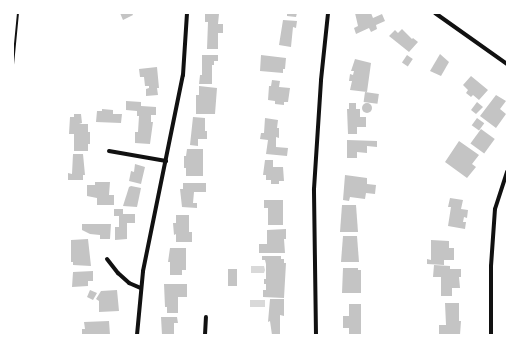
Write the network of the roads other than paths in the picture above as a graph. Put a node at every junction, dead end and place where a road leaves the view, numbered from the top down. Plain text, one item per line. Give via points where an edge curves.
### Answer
1 (187, 13) edge
2 (328, 13) edge
3 (435, 13) edge
4 (507, 64) edge
5 (109, 151) dead end
6 (166, 161) junction
7 (507, 172) edge
8 (107, 259) dead end
9 (141, 288) junction
10 (206, 317) dead end
11 (136, 335) edge
12 (205, 335) edge
13 (316, 335) edge
14 (491, 335) edge

1 - 6 street via 183,75
2 - 13 street via 314,189
3 - 4 street
5 - 6 street
6 - 9 street
7 - 14 street via 495,209 491,266
8 - 9 street via 129,283
9 - 11 street
10 - 12 street

